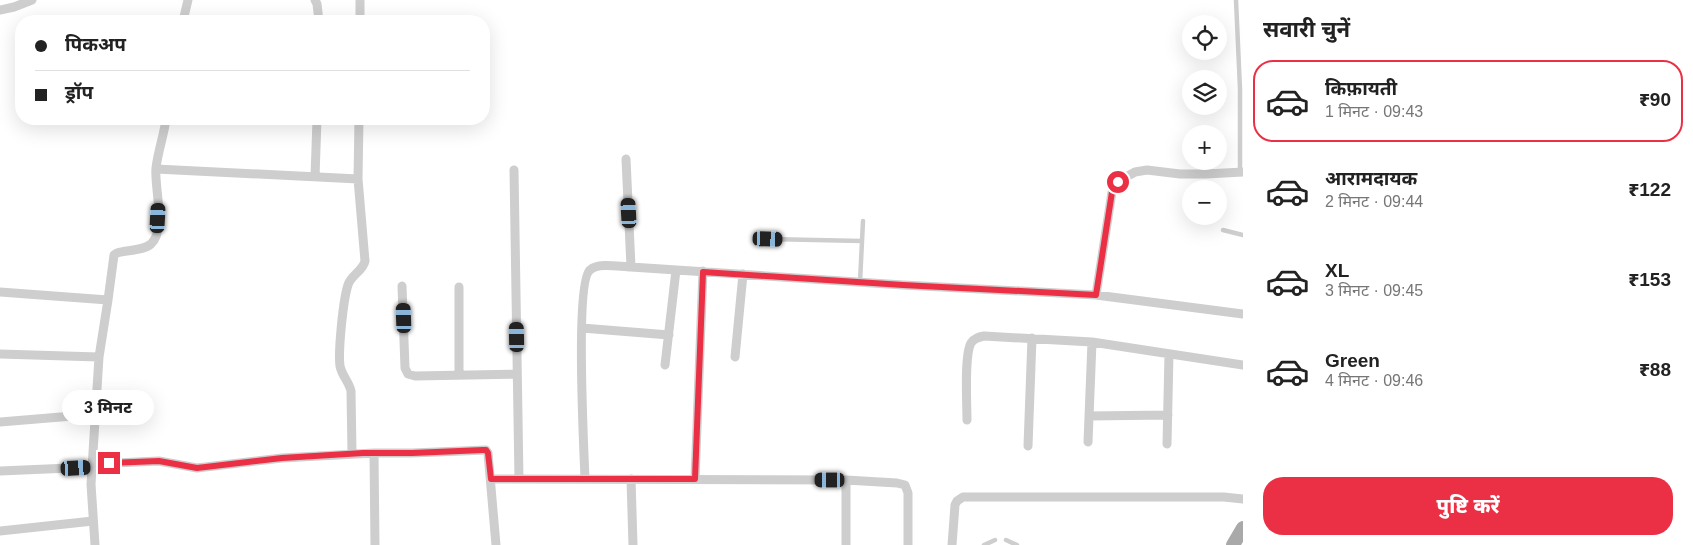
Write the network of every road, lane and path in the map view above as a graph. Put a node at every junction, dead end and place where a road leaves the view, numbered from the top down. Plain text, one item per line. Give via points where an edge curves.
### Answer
1 (32, 0) edge
2 (188, 0) edge
3 (315, 0) edge
4 (360, 0) edge
5 (1236, 0) edge
6 (0, 10) edge
7 (184, 15) edge
8 (318, 15) edge
9 (360, 15) edge
10 (165, 125) edge
11 (317, 125) edge
12 (359, 125) edge
13 (626, 159) dead end
14 (156, 169) junction
15 (514, 170) dead end
16 (1242, 172) edge
17 (315, 177) junction
18 (358, 179) junction
19 (863, 221) dead end
20 (1223, 230) dead end
21 (1243, 235) edge
22 (768, 239) dead end
23 (862, 241) junction
24 (631, 267) junction
25 (676, 270) junction
26 (703, 272) junction
27 (743, 274) junction
28 (860, 282) junction
29 (402, 286) dead end
30 (459, 286) dead end
31 (0, 292) edge
32 (1096, 295) junction
33 (108, 300) junction
34 (1243, 314) edge
35 (582, 328) junction
36 (669, 335) junction
37 (1032, 338) junction
38 (1092, 342) junction
39 (0, 354) edge
40 (1170, 354) junction
41 (100, 357) junction
42 (735, 357) dead end
43 (665, 365) dead end
44 (1243, 365) edge
45 (517, 374) junction
46 (459, 375) junction
47 (97, 414) junction
48 (1168, 415) junction
49 (1089, 416) junction
50 (967, 420) dead end
51 (0, 422) edge
52 (1088, 442) dead end
53 (1167, 444) dead end
54 (1028, 446) dead end
55 (374, 453) junction
56 (352, 454) junction
57 (93, 465) junction
58 (0, 471) edge
59 (491, 479) junction
60 (519, 479) junction
61 (585, 479) junction
62 (631, 479) junction
63 (695, 479) junction
64 (846, 480) junction
65 (1243, 499) edge
66 (93, 521) junction
67 (1243, 528) edge
68 (0, 531) edge
69 (995, 540) dead end
70 (1006, 540) dead end
71 (95, 545) edge
72 (375, 545) edge
73 (496, 545) edge
74 (633, 545) edge
75 (846, 545) edge
76 (908, 545) edge
77 (952, 545) edge
78 (984, 545) edge
79 (1017, 545) edge
80 (1233, 545) edge

1 - 6 street
2 - 7 street
3 - 8 street
4 - 9 street
5 - 16 lane
10 - 14 street
11 - 17 street
12 - 18 street
13 - 24 street
14 - 17 street
14 - 33 street via 158,229 151,244 114,255
15 - 45 street
16 - 32 street via 1180,174 1147,170 1135,172 1118,182 1112,192
17 - 18 street
18 - 56 street via 365,260 347,287 340,359 350,391
19 - 23 lane
20 - 21 lane
22 - 23 lane
23 - 28 lane
24 - 25 street
24 - 35 street via 591,269 585,277
25 - 26 street
25 - 36 street
26 - 27 street
26 - 63 street
27 - 28 street
27 - 42 street
28 - 32 street
29 - 46 street via 406,372 411,376
30 - 46 street
31 - 33 street
32 - 34 street
33 - 41 street
35 - 36 street
35 - 61 street
36 - 43 street
37 - 38 street
37 - 50 street via 984,336 972,341 968,353
37 - 54 street
38 - 40 street
38 - 49 street
39 - 41 street
40 - 44 street
40 - 48 street
41 - 47 street
45 - 46 street
45 - 60 street
47 - 51 street
47 - 57 street
48 - 49 street
48 - 53 street
49 - 52 street
55 - 56 street
55 - 59 street via 486,450
55 - 72 street
56 - 57 street via 197,468 159,461
57 - 58 street
57 - 66 street
59 - 60 street
59 - 73 street
60 - 61 street
61 - 62 street
62 - 63 street
62 - 74 street
63 - 64 street
64 - 75 street
64 - 76 street via 905,485 908,493
65 - 77 street via 968,496 960,498 955,505
66 - 68 street
66 - 71 street
67 - 80 main road
69 - 78 lane
70 - 79 lane

